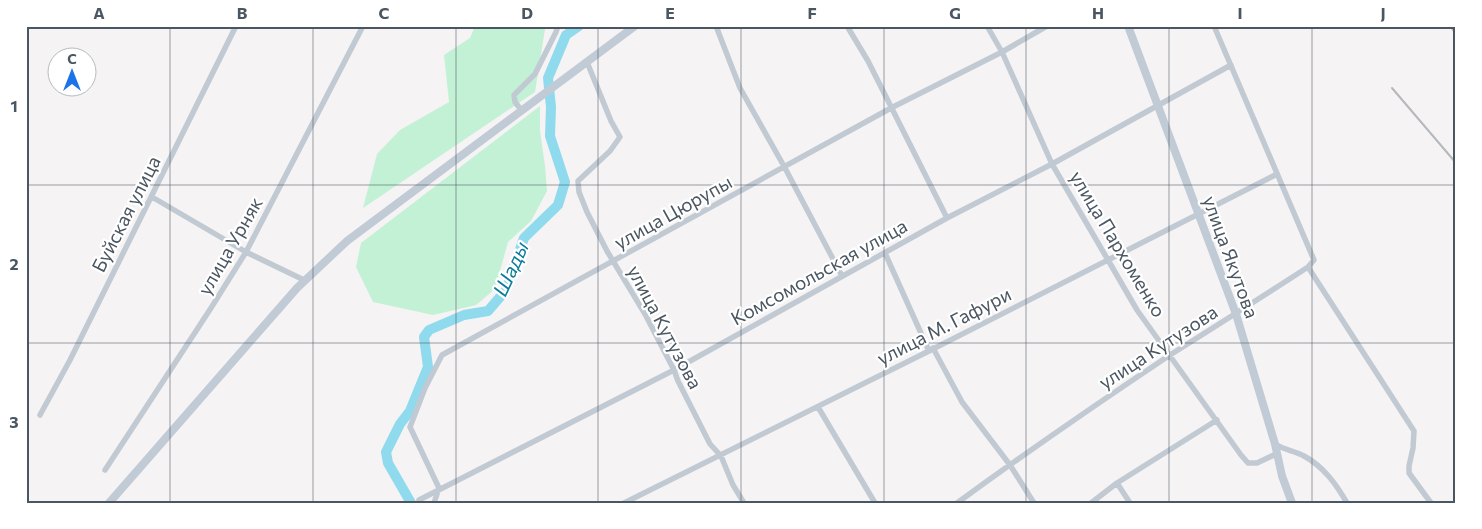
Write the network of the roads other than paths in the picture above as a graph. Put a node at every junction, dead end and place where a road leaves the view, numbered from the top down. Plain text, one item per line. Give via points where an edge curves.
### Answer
1 (236, 26) edge
2 (363, 26) edge
3 (558, 26) edge
4 (635, 26) edge
5 (716, 26) edge
6 (847, 26) edge
7 (987, 26) edge
8 (1047, 26) edge
9 (1128, 26) edge
10 (1214, 26) edge
11 (1002, 52) junction
12 (587, 62) junction
13 (1231, 65) junction
14 (1158, 105) junction
15 (891, 108) junction
16 (522, 110) junction
17 (1052, 164) junction
18 (785, 168) junction
19 (1277, 174) junction
20 (152, 197) junction
21 (1197, 213) junction
22 (947, 218) junction
23 (246, 252) junction
24 (885, 253) junction
25 (1108, 260) junction
26 (613, 261) junction
27 (1308, 266) junction
28 (842, 276) junction
29 (304, 280) junction
30 (1236, 314) junction
31 (931, 350) junction
32 (1170, 356) junction
33 (674, 370) junction
34 (818, 407) junction
35 (40, 415) dead end
36 (1217, 420) junction
37 (1274, 444) junction
38 (1276, 454) junction
39 (721, 456) junction
40 (1010, 465) junction
41 (105, 470) dead end
42 (1118, 483) junction
43 (439, 488) junction
44 (418, 500) dead end
45 (109, 503) edge
46 (434, 503) edge
47 (624, 503) edge
48 (744, 503) edge
49 (875, 503) edge
50 (957, 503) edge
51 (1034, 503) edge
52 (1091, 503) edge
53 (1130, 503) edge
54 (1292, 503) edge
55 (1348, 503) edge
56 (1431, 503) edge

1 - 20 street, Буйская улица
2 - 23 street, улица Урняк
3 - 16 street via 535,74 514,95
4 - 12 street
5 - 18 street via 740,88
6 - 15 street
7 - 11 street, улица Пархоменко
8 - 11 street, улица Цюрупы
9 - 14 street, улица Якутова
10 - 13 street
11 - 15 street, улица Цюрупы
11 - 17 street, улица Пархоменко
12 - 16 street
12 - 26 street, улица Кутузова via 620,137 578,182 579,192
13 - 14 street, Комсомольская улица
13 - 19 street
14 - 17 street, Комсомольская улица
14 - 21 street, улица Якутова
15 - 18 street, улица Цюрупы
15 - 22 street
16 - 29 street via 348,241
17 - 22 street, Комсомольская улица
17 - 25 street, улица Пархоменко
18 - 26 street, улица Цюрупы
18 - 28 street
19 - 21 street, улица М. Гафури
19 - 27 street via 1314,260
20 - 23 street
20 - 35 street, Буйская улица
21 - 25 street, улица М. Гафури
21 - 30 street, улица Якутова
22 - 24 street, Комсомольская улица
23 - 29 street
23 - 41 street, улица Урняк
24 - 28 street, Комсомольская улица
24 - 31 street
25 - 31 street, улица М. Гафури
25 - 32 street, улица Пархоменко via 1137,310
26 - 33 street, улица Кутузова
26 - 43 street, улица Цюрупы via 442,355 410,427
27 - 30 street, улица Кутузова
27 - 56 street via 1414,431 1409,473
28 - 33 street, Комсомольская улица
29 - 45 street
30 - 32 street, улица Кутузова
30 - 37 street, улица Якутова
31 - 34 street, улица М. Гафури
31 - 40 street via 962,402
32 - 36 street, улица Пархоменко
32 - 40 street, улица Кутузова
33 - 39 street, улица Кутузова via 710,444
33 - 43 street, Комсомольская улица
34 - 39 street, улица М. Гафури
34 - 49 street
36 - 38 street, улица Пархоменко via 1248,463 1257,463
36 - 42 street
37 - 38 street, улица Якутова
37 - 55 street via 1318,466 1334,480
38 - 54 street, улица Якутова
39 - 47 street, улица М. Гафури
39 - 48 street, улица Кутузова
40 - 50 street, улица Кутузова
40 - 51 street
42 - 52 street
42 - 53 street
43 - 44 street, Комсомольская улица
43 - 46 street

